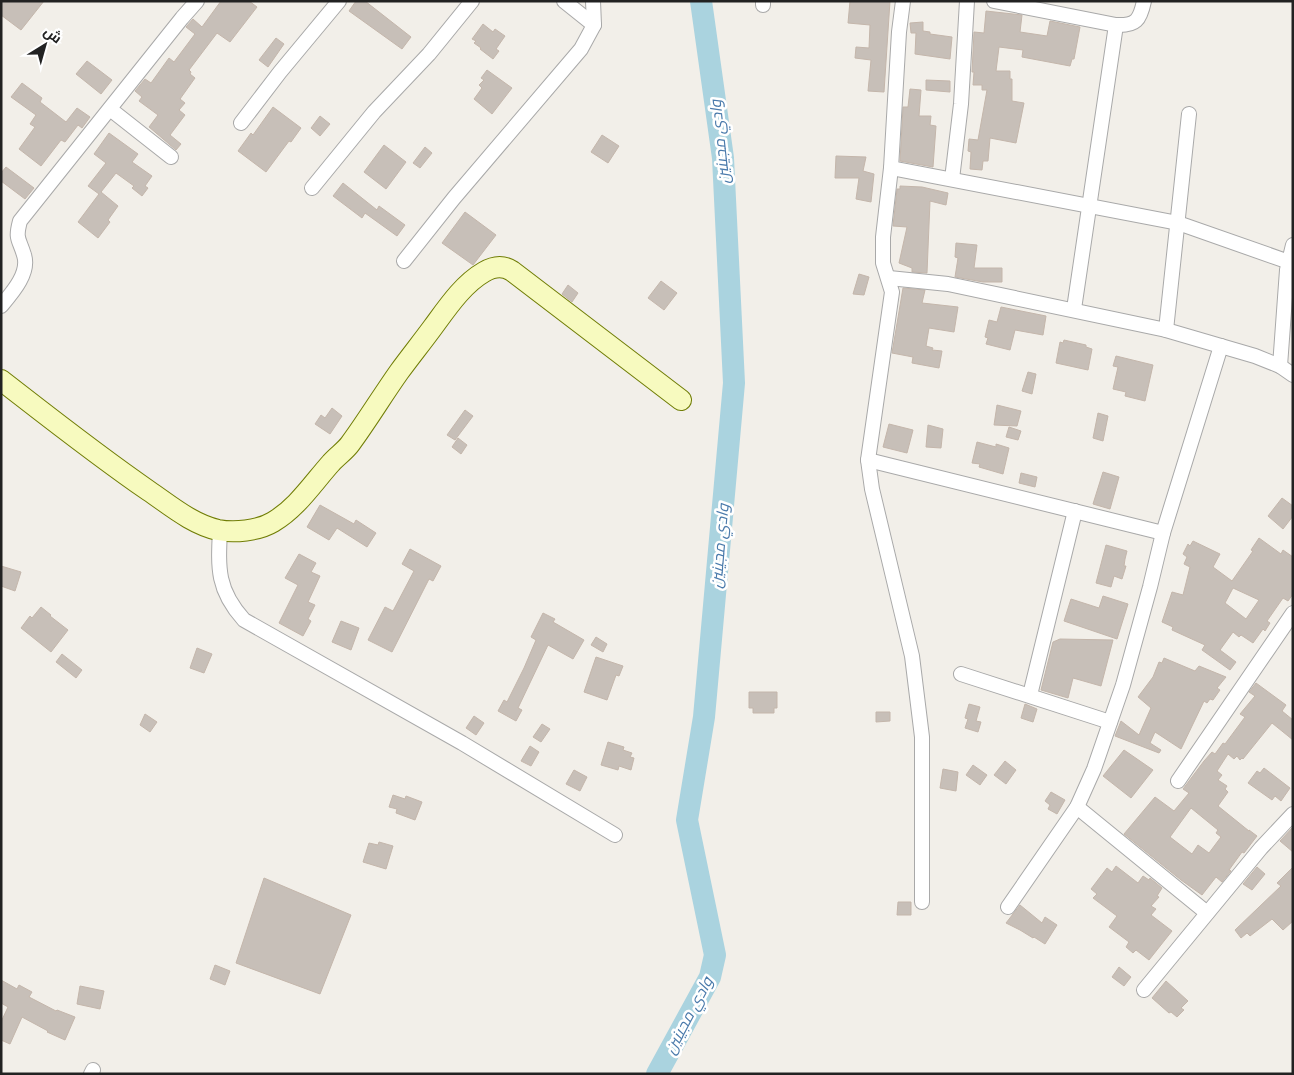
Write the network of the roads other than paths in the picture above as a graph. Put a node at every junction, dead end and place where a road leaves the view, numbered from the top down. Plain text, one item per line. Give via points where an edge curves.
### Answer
1 (197, 1) edge
2 (339, 1) edge
3 (472, 1) edge
4 (564, 1) edge
5 (593, 1) edge
6 (903, 1) edge
7 (967, 1) edge
8 (994, 1) edge
9 (1144, 1) edge
10 (1032, 4) edge
11 (594, 25) junction
12 (1116, 25) junction
13 (110, 109) junction
14 (1189, 114) dead end
15 (242, 123) dead end
16 (171, 157) dead end
17 (891, 168) junction
18 (952, 179) junction
19 (312, 188) dead end
20 (1089, 207) junction
21 (1178, 223) junction
22 (1293, 245) edge
23 (404, 261) dead end
24 (1289, 262) junction
25 (889, 278) junction
26 (1, 306) edge
27 (1074, 309) junction
28 (1166, 330) junction
29 (1220, 346) junction
30 (1280, 366) junction
31 (1293, 375) edge
32 (1, 380) edge
33 (681, 400) dead end
34 (868, 460) junction
35 (1075, 511) junction
36 (220, 530) junction
37 (1163, 533) junction
38 (1293, 614) edge
39 (962, 674) dead end
40 (1030, 695) junction
41 (1110, 722) junction
42 (1178, 781) dead end
43 (1077, 807) junction
44 (1293, 814) edge
45 (614, 835) dead end
46 (922, 902) dead end
47 (1008, 907) dead end
48 (1206, 913) junction
49 (1144, 990) dead end

1 - 13 street
2 - 15 street
3 - 19 street
4 - 11 street
5 - 11 street
6 - 17 street
7 - 18 street via 961,104
8 - 10 street
9 - 12 street via 1137,20 1128,26
10 - 12 street
11 - 23 street via 581,49
12 - 20 street
13 - 16 street
13 - 26 street via 20,221 16,236 25,256 24,271 13,293
14 - 21 street
17 - 18 street
17 - 25 street via 883,246 883,264
18 - 20 street
20 - 21 street
20 - 27 street
21 - 24 street
21 - 28 street
22 - 24 street
24 - 30 street
25 - 27 street via 948,284
25 - 34 street via 892,292
27 - 28 street
28 - 29 street
29 - 30 street
29 - 37 street
30 - 31 street
32 - 36 street via 175,510 202,526
33 - 36 street via 512,271 496,267 475,278 447,309 349,446 292,507 266,526
34 - 35 street
34 - 46 street via 912,656 922,737
35 - 37 street
35 - 40 street
36 - 45 street via 221,585 244,620 462,743
37 - 41 street via 1124,685
38 - 42 street
39 - 40 street
40 - 41 street
41 - 43 street
43 - 47 street
43 - 48 street
44 - 48 street
48 - 49 street

